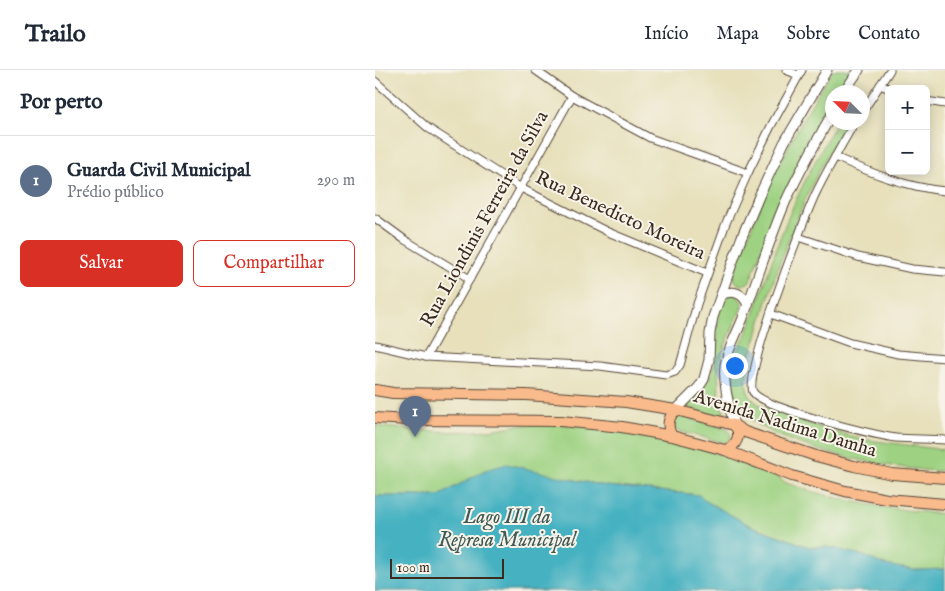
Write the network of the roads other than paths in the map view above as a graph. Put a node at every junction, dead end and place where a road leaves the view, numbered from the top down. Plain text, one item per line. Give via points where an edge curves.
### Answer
1 (535, 70) edge
2 (786, 70) edge
3 (827, 70) edge
4 (859, 70) edge
5 (890, 70) edge
6 (800, 72) edge
7 (375, 81) edge
8 (849, 85) edge
9 (880, 85) junction
10 (885, 87) edge
11 (572, 96) junction
12 (870, 100) edge
13 (930, 102) edge
14 (945, 104) edge
15 (825, 126) edge
16 (850, 130) edge
17 (835, 157) junction
18 (748, 173) junction
19 (521, 188) junction
20 (945, 191) edge
21 (375, 218) edge
22 (798, 237) junction
23 (945, 272) edge
24 (707, 274) junction
25 (728, 276) junction
26 (470, 279) junction
27 (754, 286) junction
28 (721, 295) junction
29 (748, 304) junction
30 (771, 314) junction
31 (375, 345) edge
32 (426, 357) junction
33 (945, 358) edge
34 (375, 390) edge
35 (676, 410) junction
36 (375, 418) edge
37 (734, 425) junction
38 (671, 436) junction
39 (945, 440) edge
40 (725, 450) junction
41 (945, 478) edge
42 (945, 504) edge

1 - 11 street
2 - 6 street
3 - 25 street via 784,143
4 - 8 street
5 - 9 street
6 - 18 street
7 - 19 street, Rua Benedicto Moreira via 428,128
9 - 10 street
9 - 12 street
11 - 18 street via 650,138
11 - 19 street, Rua Liondinis Ferreira da Silva
13 - 14 street
15 - 27 street via 785,203
16 - 17 street
17 - 20 street via 899,183
17 - 22 street
18 - 24 street
19 - 24 street, Rua Benedicto Moreira via 608,232
19 - 26 street, Rua Liondinis Ferreira da Silva
21 - 26 street
22 - 23 street via 858,257 912,269
22 - 30 street
24 - 32 street via 678,369 666,375 600,366
25 - 27 street via 737,288
25 - 28 street
26 - 32 street, Rua Liondinis Ferreira da Silva
27 - 29 street
28 - 29 street via 737,293
28 - 35 street via 713,317 708,369 699,387
29 - 37 street via 725,366
30 - 33 street via 850,343 898,354
30 - 39 street via 751,383 755,395 767,402 844,427 895,438
31 - 32 street
34 - 35 main road, Avenida Nadima Damha via 567,396
35 - 37 main road, Avenida Nadima Damha
35 - 38 main road via 668,422
36 - 38 main road via 561,421
37 - 40 main road via 738,431 737,440
37 - 41 main road, Avenida Nadima Damha via 745,432 837,462 891,474
38 - 40 main road
40 - 42 main road via 792,476 845,491 887,499

